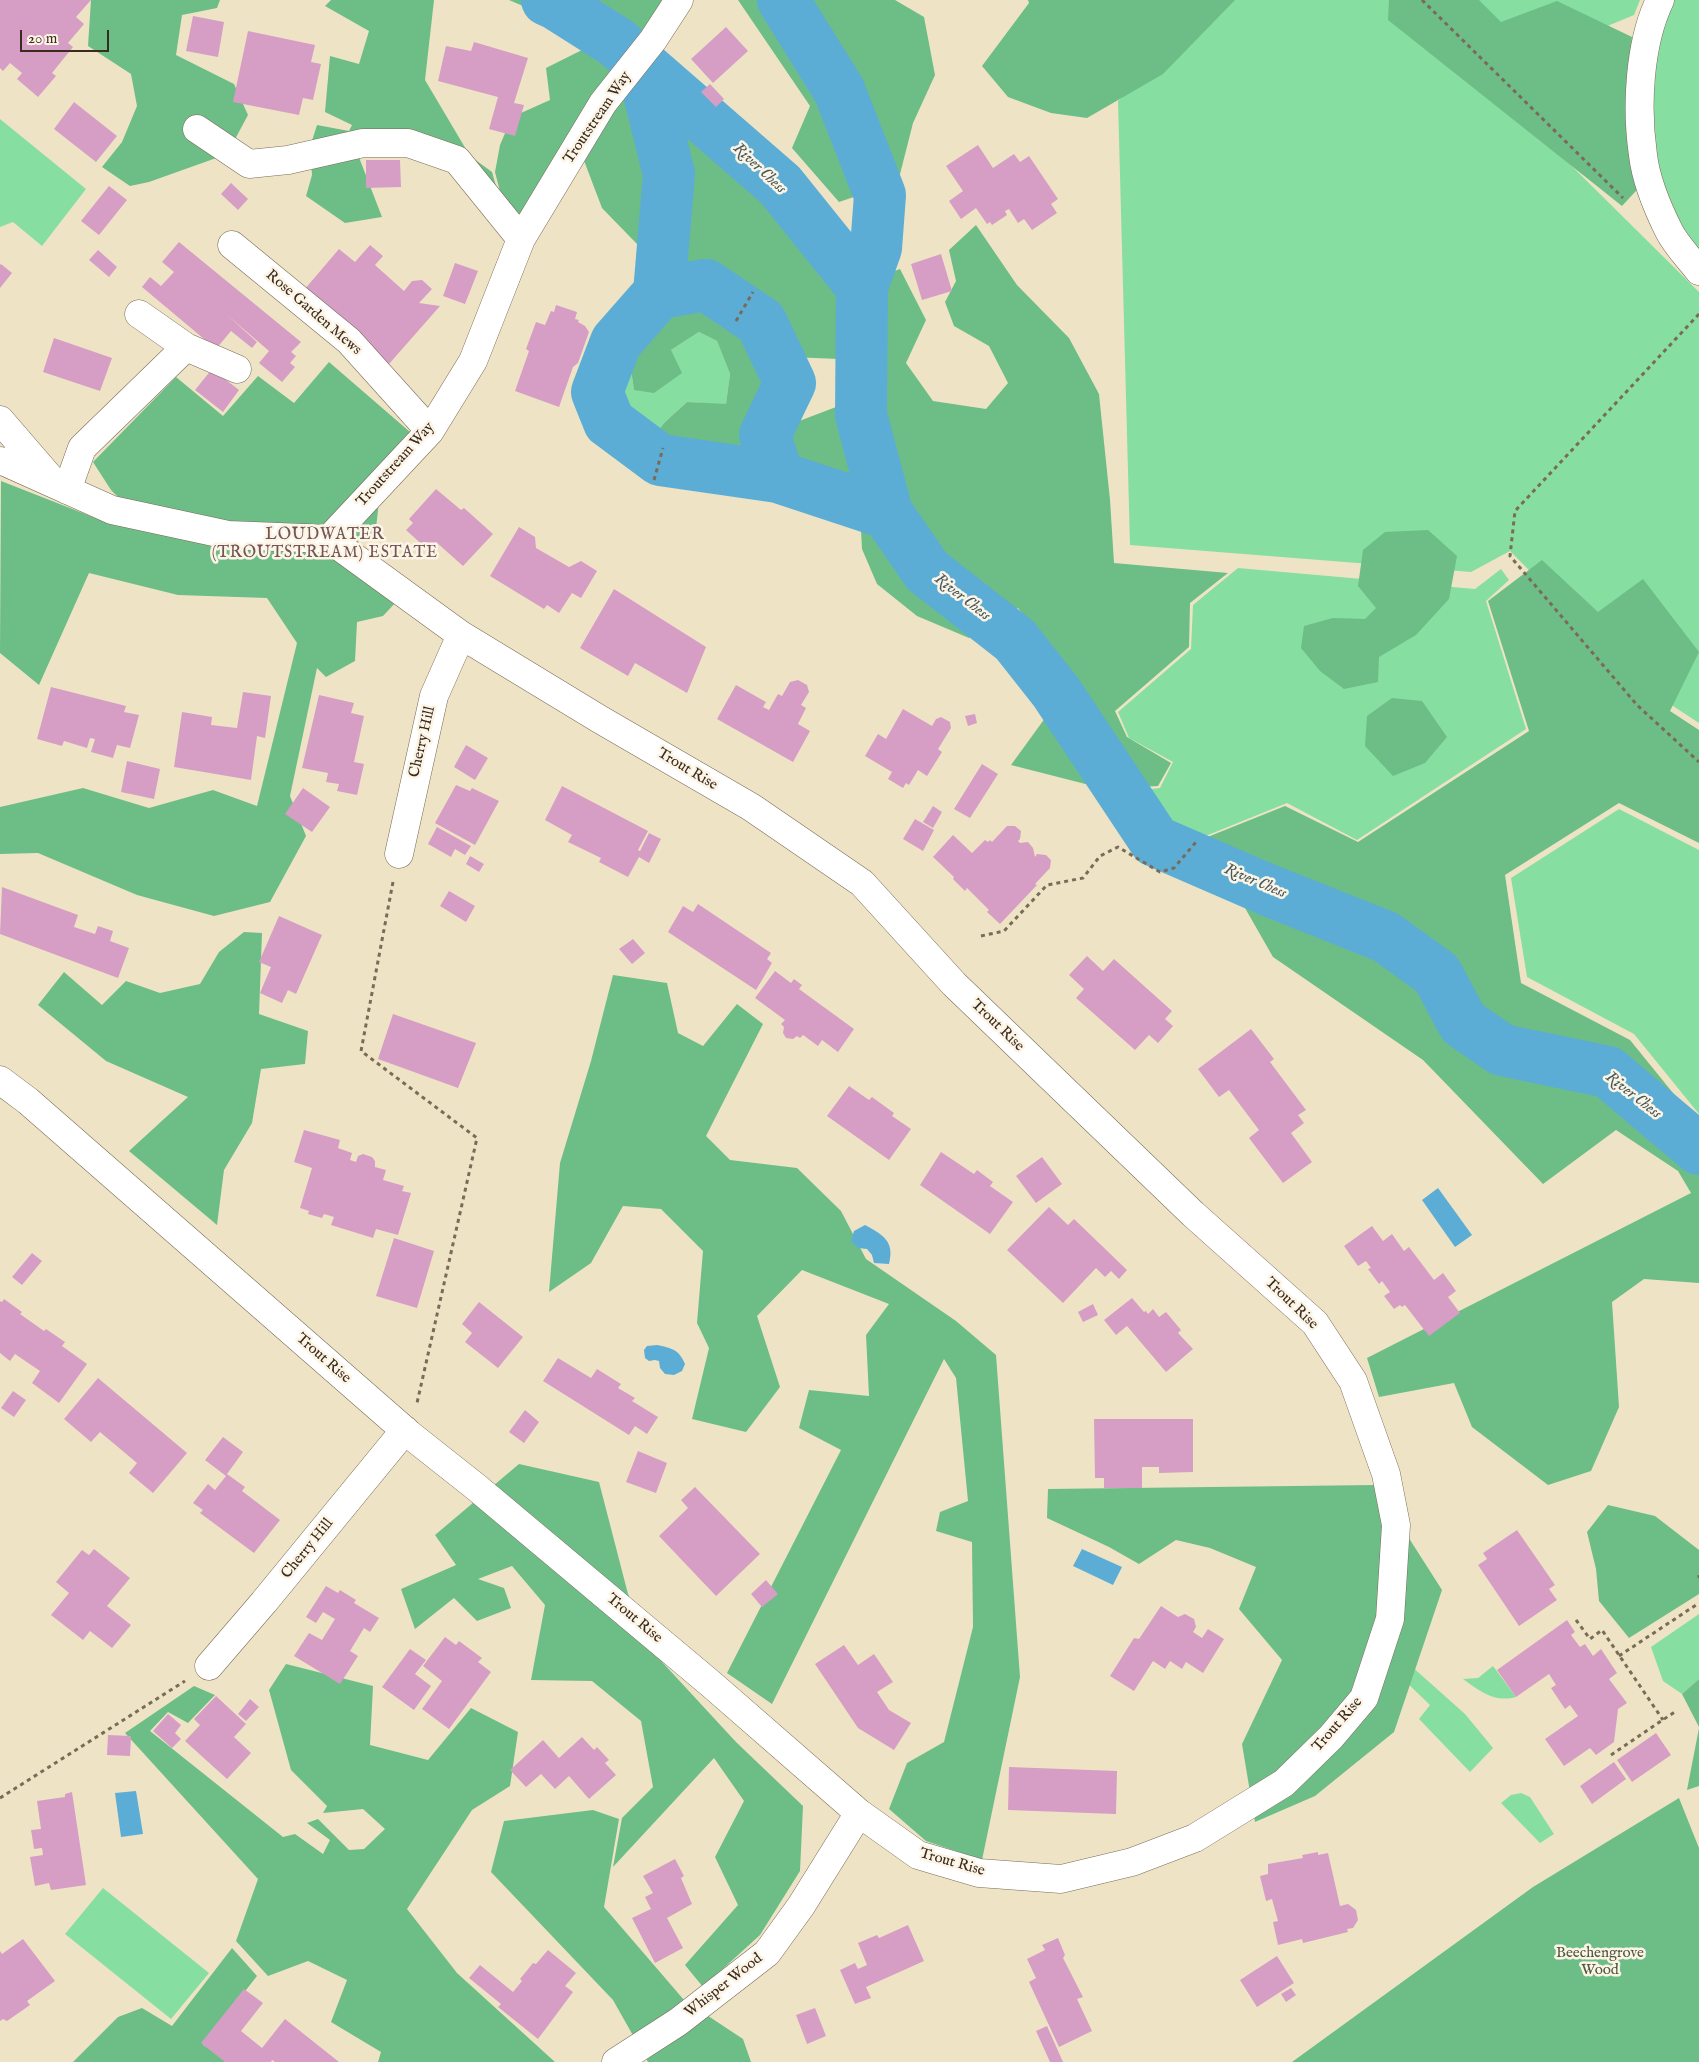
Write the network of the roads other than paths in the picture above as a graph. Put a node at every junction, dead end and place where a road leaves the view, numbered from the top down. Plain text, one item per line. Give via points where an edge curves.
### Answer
1 (679, 0) edge
2 (1660, 0) edge
3 (197, 129) dead end
4 (521, 239) junction
5 (232, 244) dead end
6 (1699, 270) edge
7 (139, 314) dead end
8 (186, 347) junction
9 (238, 369) dead end
10 (0, 420) edge
11 (430, 431) junction
12 (0, 462) edge
13 (61, 487) junction
14 (329, 538) junction
15 (461, 635) junction
16 (399, 854) road end
17 (0, 1080) edge
18 (407, 1432) junction
19 (209, 1666) road end
20 (859, 1813) junction
21 (616, 2062) edge

1 - 4 street, Troutstream Way via 653,40 603,104
2 - 6 street via 1653,15 1642,67 1640,116 1643,156 1653,196 1670,233
3 - 4 street via 249,164 288,160 363,143 408,143 457,160
4 - 11 street, Troutstream Way via 473,361
5 - 11 street, Rose Garden Mews via 349,341
7 - 8 street
8 - 9 street
8 - 13 street via 82,448
10 - 13 street
11 - 14 street, Troutstream Way
12 - 13 street
13 - 14 street via 112,510 228,535
14 - 15 street, Trout Rise
15 - 16 street, Cherry Hill via 434,696
15 - 20 street, Trout Rise via 751,807 862,883 954,984 1197,1218 1315,1323 1353,1381 1386,1474 1396,1525 1390,1619 1382,1646 1364,1698 1331,1737 1284,1783 1195,1838 1132,1862 1061,1878 979,1873 918,1855
17 - 18 street, Trout Rise
18 - 19 street, Cherry Hill
18 - 20 street, Trout Rise via 711,1684
20 - 21 street, Whisper Wood via 801,1906 767,1953 678,2022

